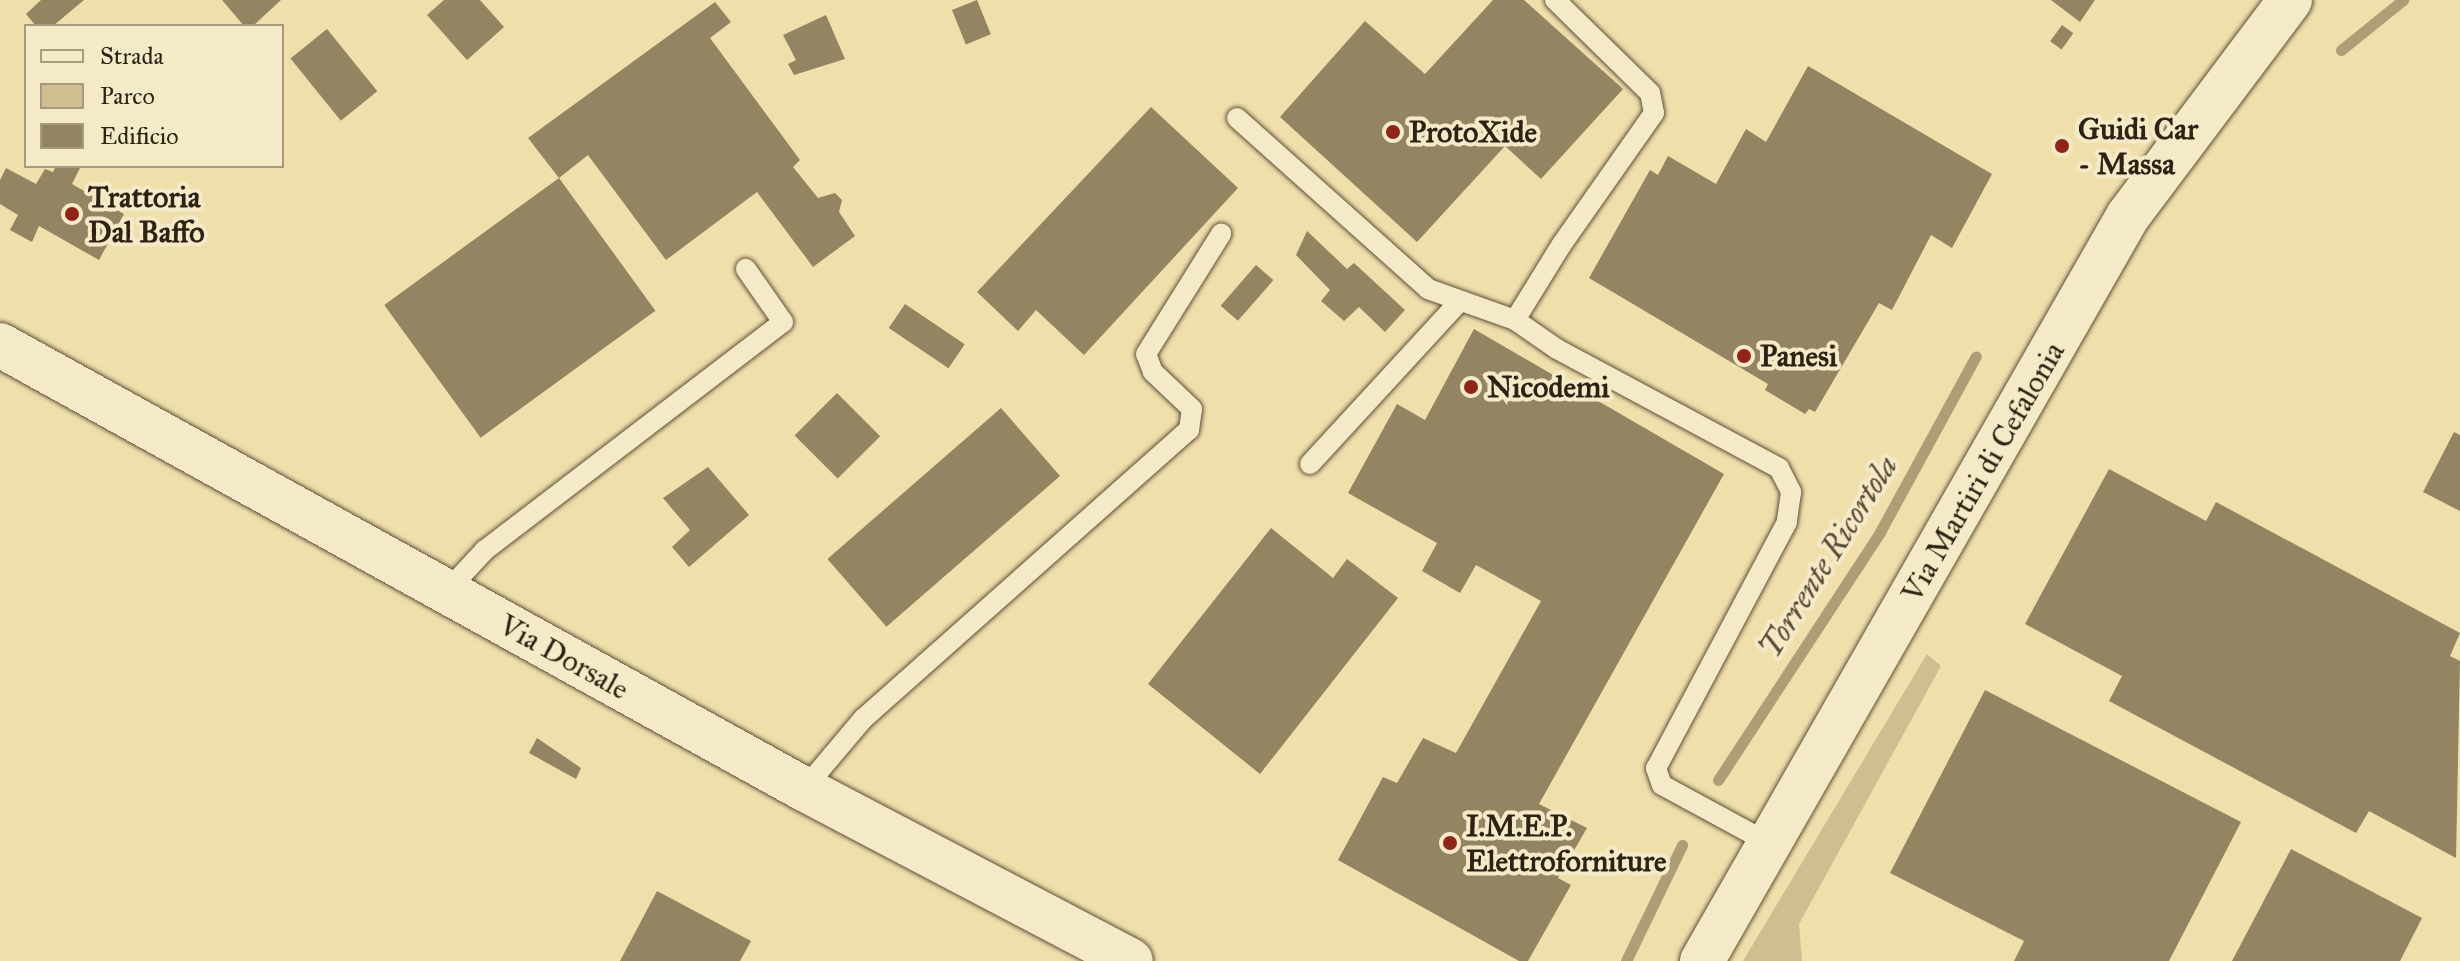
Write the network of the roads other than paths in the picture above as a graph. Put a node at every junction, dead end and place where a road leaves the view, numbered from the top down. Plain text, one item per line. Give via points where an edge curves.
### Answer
1 (1555, 0) edge
2 (2290, 0) edge
3 (1237, 118) dead end
4 (1221, 234) dead end
5 (746, 269) dead end
6 (1458, 303) junction
7 (1515, 320) junction
8 (0, 345) edge
9 (1310, 464) dead end
10 (446, 592) junction
11 (804, 789) junction
12 (1769, 843) junction
13 (1131, 961) edge
14 (1702, 961) edge

1 - 7 lane via 1650,93 1654,113
2 - 12 street, Via Martiri di Cefalonia via 2128,216
3 - 6 lane via 1428,289
4 - 11 lane via 1146,354 1153,372 1192,409 1189,430 863,719
5 - 10 lane via 783,322 485,550
6 - 7 lane
6 - 9 lane
7 - 12 lane via 1557,349 1779,468 1791,492 1787,522 1656,768 1662,785
8 - 10 street, Via Dorsale
10 - 11 street, Via Dorsale
11 - 13 street, Via Dorsale
12 - 14 street, Via Martiri di Cefalonia

